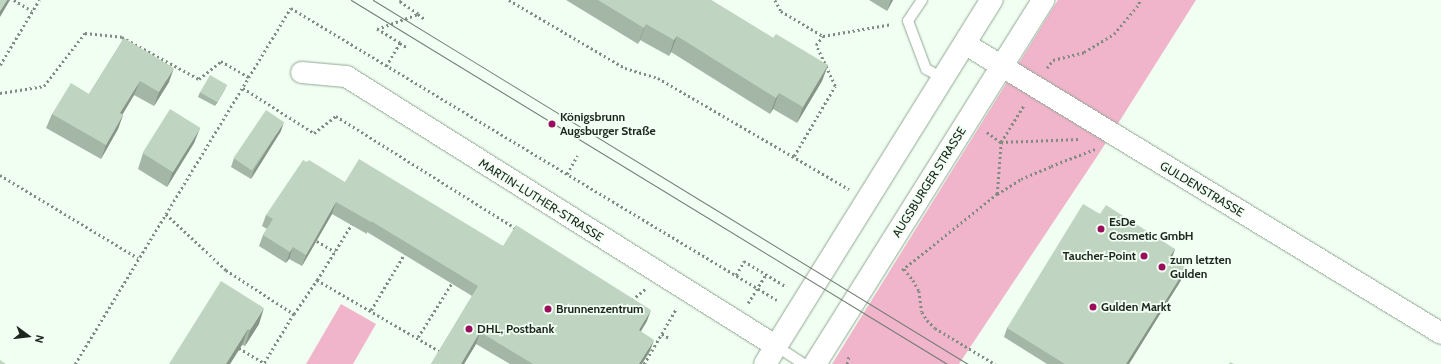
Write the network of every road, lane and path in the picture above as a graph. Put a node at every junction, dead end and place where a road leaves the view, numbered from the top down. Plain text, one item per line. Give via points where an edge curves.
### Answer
1 (14, 0) edge
2 (39, 0) edge
3 (401, 0) edge
4 (509, 0) edge
5 (775, 0) edge
6 (922, 0) edge
7 (992, 0) edge
8 (1043, 0) edge
9 (1140, 0) edge
10 (32, 11) junction
11 (418, 14) junction
12 (425, 19) dead end
13 (908, 21) junction
14 (823, 36) junction
15 (400, 43) junction
16 (964, 43) junction
17 (408, 48) dead end
18 (1, 59) edge
19 (0, 64) edge
20 (386, 66) junction
21 (1002, 67) junction
22 (301, 72) dead end
23 (249, 77) junction
24 (943, 78) junction
25 (1035, 86) junction
26 (243, 88) junction
27 (0, 93) edge
28 (1120, 138) junction
29 (1080, 139) dead end
30 (1002, 142) junction
31 (578, 156) dead end
32 (794, 156) junction
33 (567, 174) junction
34 (0, 175) edge
35 (997, 194) junction
36 (868, 201) junction
37 (166, 214) junction
38 (352, 224) edge
39 (518, 229) edge
40 (317, 241) edge
41 (334, 252) junction
42 (405, 252) edge
43 (138, 258) junction
44 (904, 269) junction
45 (899, 273) dead end
46 (766, 274) junction
47 (736, 275) junction
48 (317, 280) junction
49 (453, 282) edge
50 (648, 285) dead end
51 (757, 288) junction
52 (789, 289) dead end
53 (687, 292) junction
54 (626, 296) edge
55 (780, 302) dead end
56 (371, 310) junction
57 (294, 314) junction
58 (736, 322) junction
59 (1441, 333) edge
60 (662, 334) junction
61 (418, 337) junction
62 (670, 339) dead end
63 (239, 348) edge
64 (850, 351) dead end
65 (441, 352) edge
66 (770, 355) edge
67 (74, 364) edge
68 (264, 364) edge
69 (644, 364) edge
70 (804, 364) edge
71 (815, 364) edge
72 (847, 364) edge
73 (994, 364) edge

1 - 10 path
2 - 10 path
3 - 11 path via 400,2
4 - 32 path via 625,68 658,78
5 - 14 path via 781,11
6 - 13 lane
7 - 16 street
8 - 21 street, AUGSBURGER STRASSE
9 - 25 path via 1114,34 1084,52 1053,60
10 - 18 path
11 - 12 path
11 - 15 path via 377,29
13 - 14 path
13 - 24 lane via 926,69
14 - 32 path via 816,45 835,86
15 - 17 path
15 - 20 path
16 - 21 street, GULDENSTRASSE
16 - 24 street
18 - 19 path
20 - 23 path via 291,8
20 - 33 path
21 - 25 street, GULDENSTRASSE
21 - 71 street, AUGSBURGER STRASSE
22 - 53 street, MARTIN-LUTHER-STRASSE via 346,76
23 - 26 path
23 - 27 path via 222,61 199,79 122,37 85,33 44,86
24 - 36 street
25 - 28 street, GULDENSTRASSE
25 - 30 path
26 - 37 path
26 - 39 path via 314,134 336,116
28 - 35 path via 1021,179
28 - 59 street, GULDENSTRASSE
29 - 30 path
30 - 35 path
31 - 33 path
32 - 36 path
33 - 47 path
34 - 43 path
35 - 44 path
36 - 66 street
37 - 43 path
37 - 57 path via 226,270
38 - 41 path
40 - 41 path
41 - 48 path
42 - 56 path
43 - 67 path
44 - 45 path
44 - 73 path via 919,291 922,312 927,320 935,328
46 - 47 path via 744,261
46 - 51 path
46 - 52 path
47 - 51 path
48 - 56 path
48 - 57 path
49 - 61 path
50 - 54 path via 633,300
51 - 55 path
51 - 58 path
53 - 58 street, MARTIN-LUTHER-STRASSE
53 - 60 path
56 - 61 path
57 - 68 path
58 - 66 street, MARTIN-LUTHER-STRASSE
60 - 62 path
60 - 69 path
61 - 65 path
63 - 68 path
64 - 72 path
66 - 70 lane

